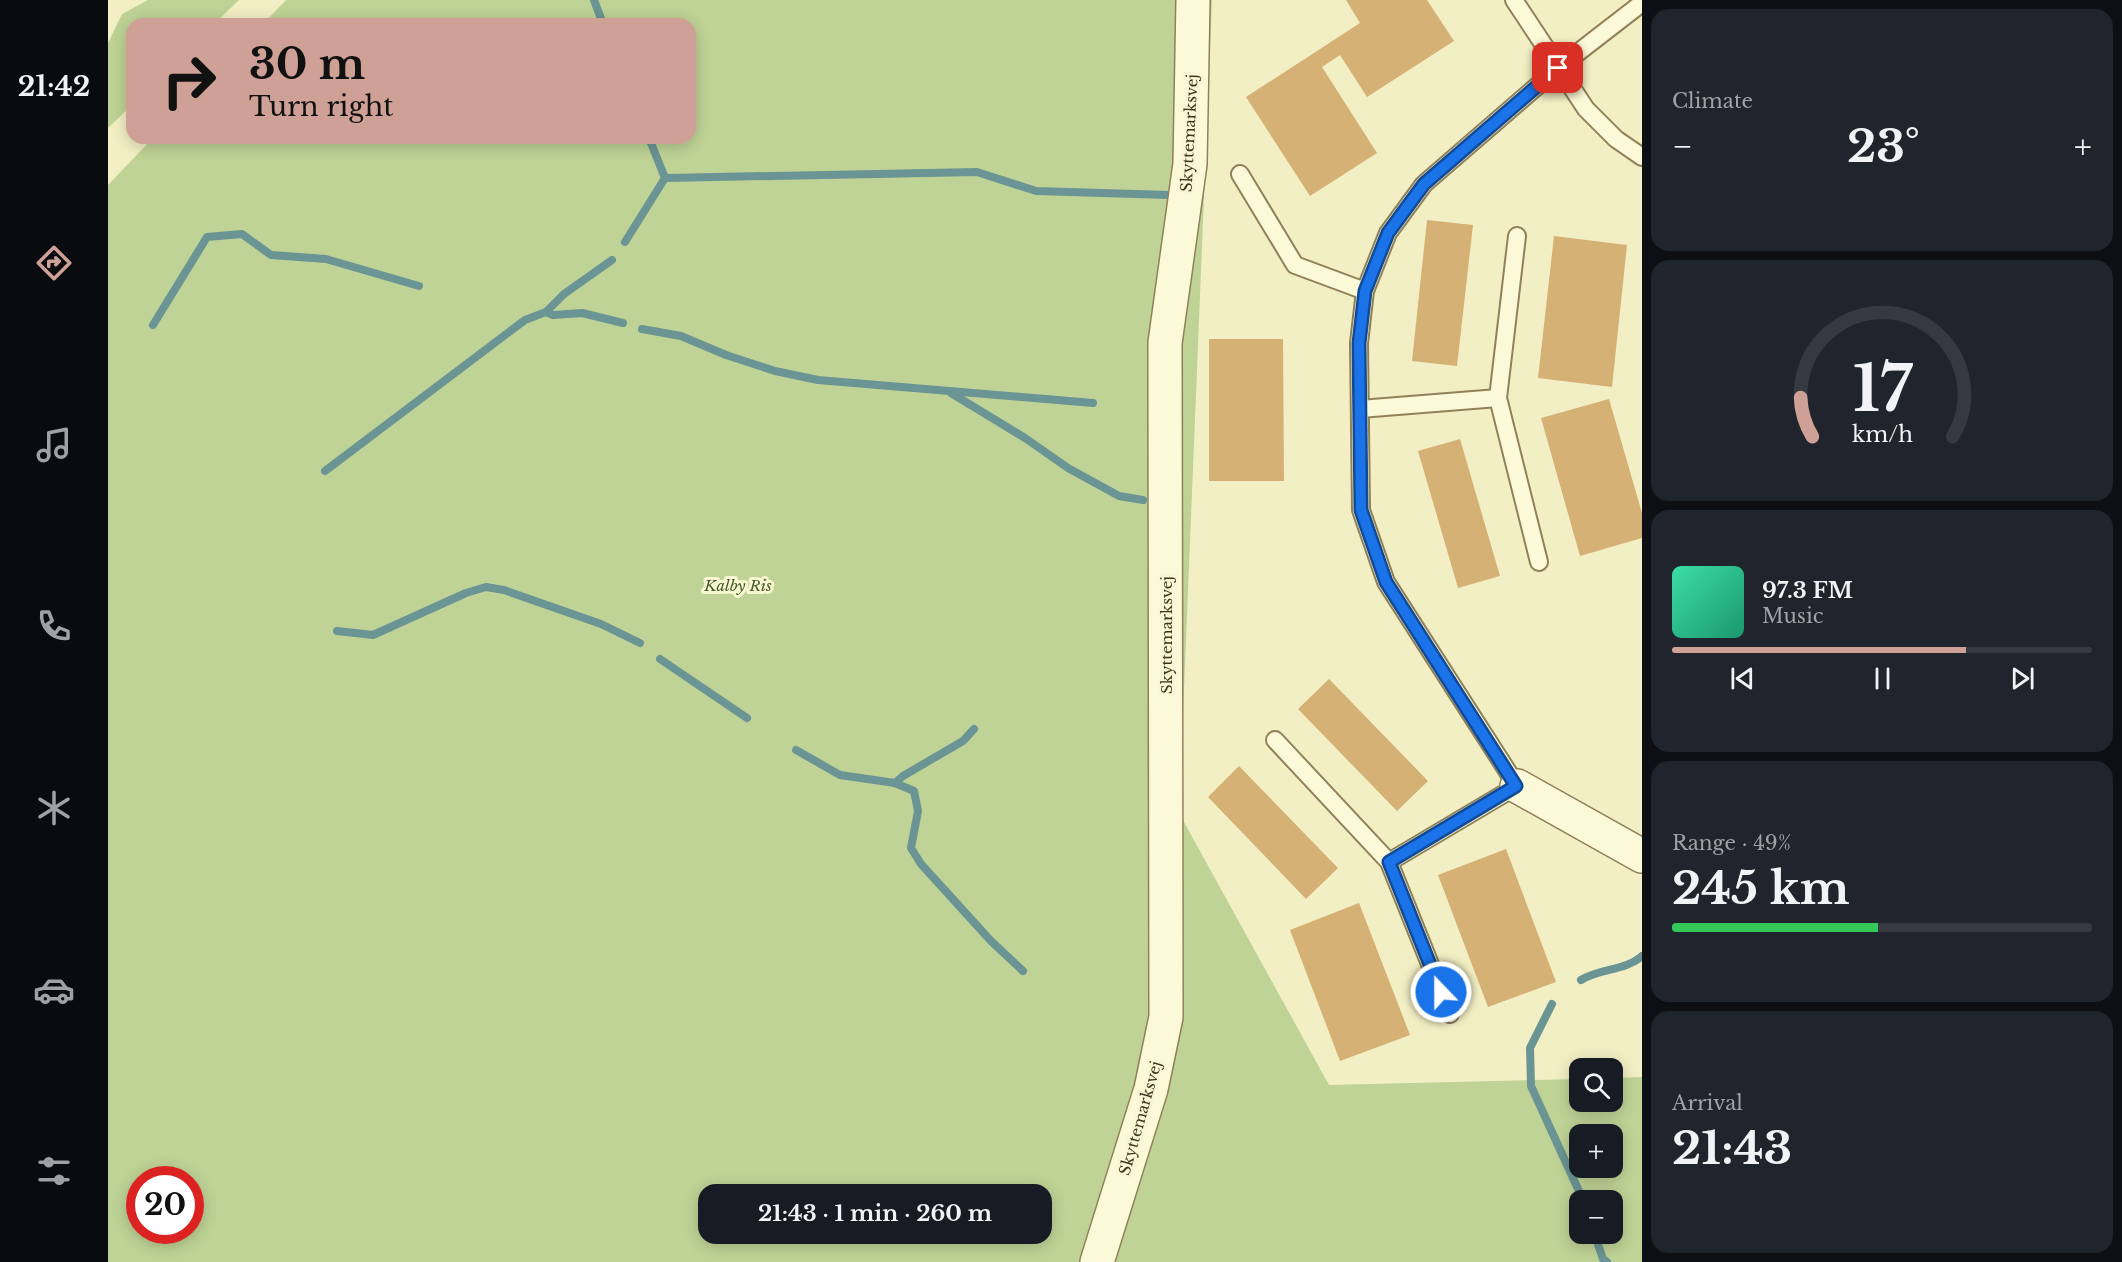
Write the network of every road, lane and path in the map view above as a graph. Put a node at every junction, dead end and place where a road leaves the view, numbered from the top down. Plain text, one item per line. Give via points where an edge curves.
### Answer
1 (1193, 0) edge
2 (1514, 0) edge
3 (1642, 3) edge
4 (1558, 68) junction
5 (1642, 156) edge
6 (1240, 174) dead end
7 (1517, 236) dead end
8 (1365, 291) junction
9 (1498, 398) junction
10 (1360, 409) junction
11 (1539, 562) dead end
12 (1275, 740) dead end
13 (1516, 786) junction
14 (1642, 856) edge
15 (1389, 862) junction
16 (1450, 1014) dead end
17 (1096, 1262) edge

1 - 17 street, Skyttemarksvej via 1190,164 1164,343 1166,1017 1152,1089
2 - 4 lane
3 - 4 lane
4 - 5 lane via 1586,109 1616,139
4 - 8 lane via 1424,184 1388,233
6 - 8 lane via 1295,265
7 - 9 lane
8 - 10 lane via 1359,343
9 - 10 lane
9 - 11 lane
10 - 13 lane via 1361,510 1386,582
12 - 15 lane
13 - 14 street
13 - 15 lane
15 - 16 lane

